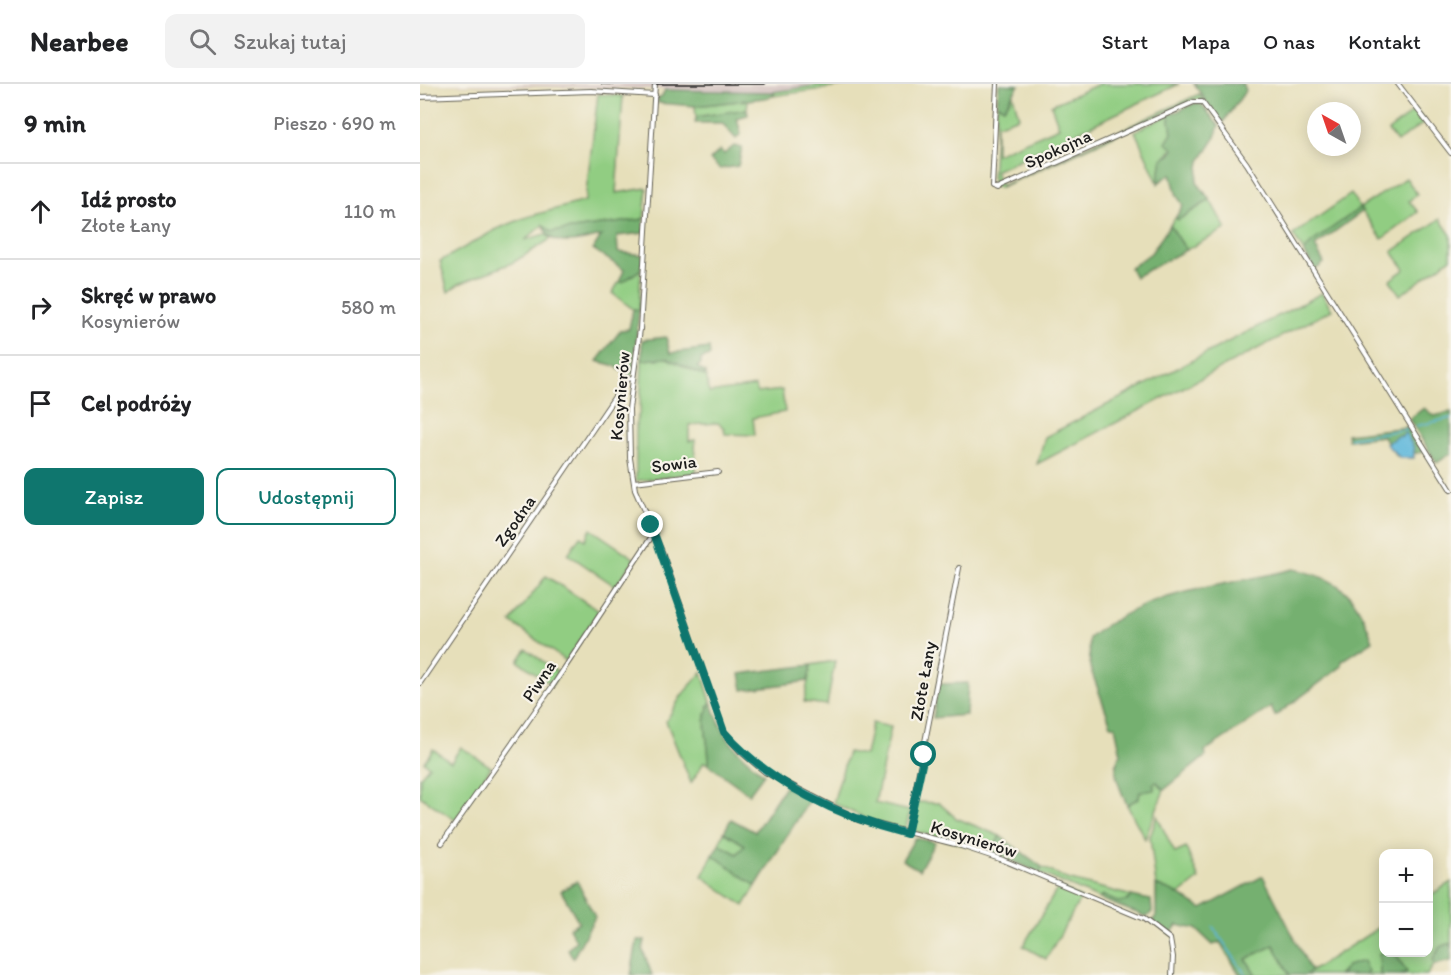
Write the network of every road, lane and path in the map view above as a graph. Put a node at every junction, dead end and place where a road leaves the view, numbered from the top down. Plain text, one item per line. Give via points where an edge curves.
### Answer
1 (655, 84) edge
2 (997, 84) edge
3 (1398, 84) edge
4 (655, 95) junction
5 (420, 97) edge
6 (1451, 153) edge
7 (633, 378) junction
8 (717, 472) dead end
9 (634, 482) junction
10 (1451, 490) edge
11 (654, 532) junction
12 (959, 568) dead end
13 (420, 683) edge
14 (907, 834) junction
15 (442, 843) dead end
16 (1172, 975) edge

1 - 4 street, Kosynierów
2 - 10 street, Spokojna via 991,171 992,187 997,189 1194,102 1202,102 1221,126
3 - 6 street
4 - 5 street via 591,91
4 - 7 street, Kosynierów via 640,329
7 - 9 street, Kosynierów via 628,436
7 - 13 street, Zgodna via 627,379
8 - 9 street, Sowia
9 - 11 street, Kosynierów
11 - 14 street, Kosynierów via 724,732 765,772 859,820
11 - 15 street, Piwna via 552,687
12 - 14 street, Złote Łany
14 - 16 street, Kosynierów via 981,852 1144,919 1170,939

